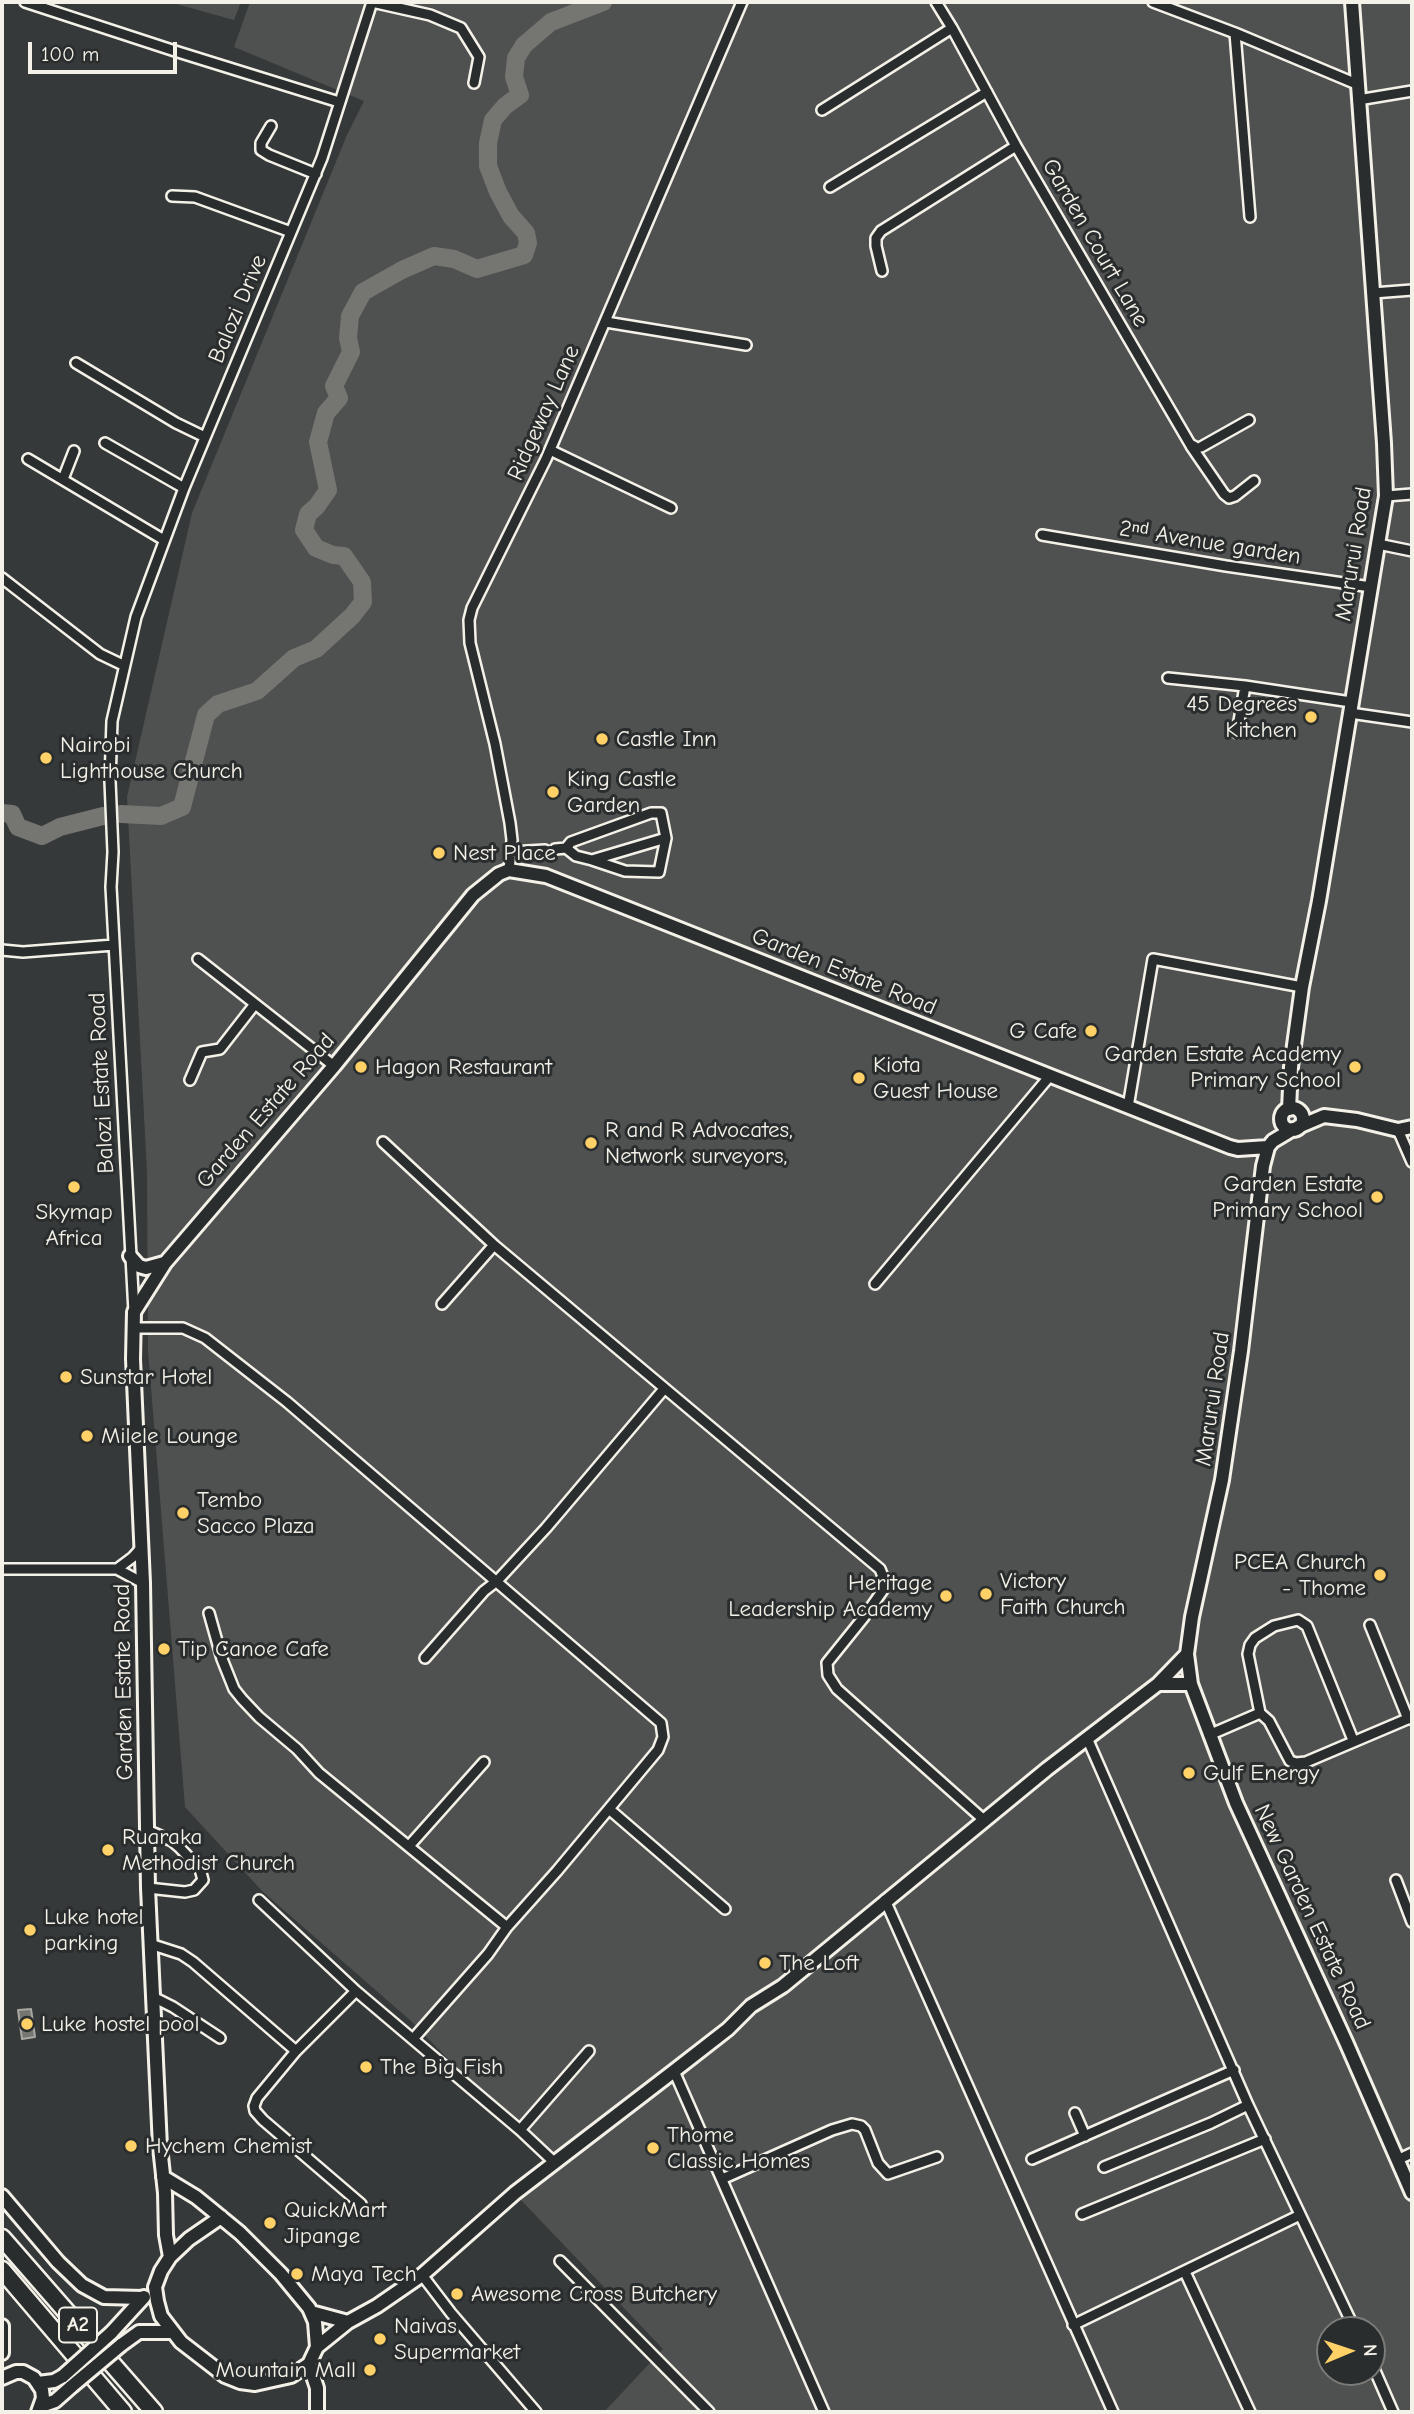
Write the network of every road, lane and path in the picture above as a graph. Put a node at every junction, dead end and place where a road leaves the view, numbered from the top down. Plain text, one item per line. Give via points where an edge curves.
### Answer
1 (25, 2) edge
2 (372, 2) edge
3 (742, 2) edge
4 (936, 2) edge
5 (1153, 2) edge
6 (1352, 2) edge
7 (953, 28) junction
8 (1235, 33) junction
9 (474, 83) dead end
10 (1359, 85) junction
11 (1412, 90) edge
12 (987, 92) junction
13 (1358, 100) junction
14 (340, 102) junction
15 (822, 110) dead end
16 (271, 126) dead end
17 (1016, 146) junction
18 (316, 174) junction
19 (830, 187) dead end
20 (172, 196) dead end
21 (1250, 217) dead end
22 (291, 232) junction
23 (882, 271) dead end
24 (1412, 290) edge
25 (1373, 293) junction
26 (606, 322) junction
27 (746, 345) dead end
28 (76, 363) dead end
29 (1249, 420) dead end
30 (205, 437) junction
31 (105, 443) dead end
32 (1191, 446) junction
33 (550, 450) junction
34 (74, 451) dead end
35 (28, 458) dead end
36 (63, 479) junction
37 (1254, 481) dead end
38 (184, 488) junction
39 (1412, 494) edge
40 (1386, 496) junction
41 (671, 508) dead end
42 (1042, 535) dead end
43 (164, 540) junction
44 (1378, 544) junction
45 (1412, 551) edge
46 (2, 578) edge
47 (1371, 587) junction
48 (123, 665) junction
49 (1168, 678) dead end
50 (1245, 686) junction
51 (1350, 708) junction
52 (1412, 722) edge
53 (1237, 733) dead end
54 (666, 838) junction
55 (566, 848) junction
56 (113, 852) joint
57 (511, 852) junction
58 (592, 860) junction
59 (509, 870) junction
60 (114, 945) junction
61 (2, 950) edge
62 (198, 959) dead end
63 (1302, 987) junction
64 (255, 1004) junction
65 (334, 1066) junction
66 (1049, 1077) junction
67 (190, 1080) dead end
68 (1128, 1107) junction
69 (1289, 1112) junction
70 (1324, 1116) junction
71 (1412, 1127) edge
72 (1295, 1128) junction
73 (1398, 1130) junction
74 (383, 1143) dead end
75 (1271, 1144) junction
76 (1238, 1149) junction
77 (1412, 1162) edge
78 (1263, 1166) junction
79 (494, 1245) junction
80 (130, 1256) junction
81 (164, 1263) junction
82 (875, 1284) dead end
83 (442, 1304) dead end
84 (134, 1312) junction
85 (133, 1328) junction
86 (664, 1389) junction
87 (142, 1548) junction
88 (2, 1569) edge
89 (117, 1569) junction
90 (497, 1581) junction
91 (144, 1583) junction
92 (209, 1613) dead end
93 (1370, 1625) dead end
94 (1187, 1654) junction
95 (425, 1658) dead end
96 (1158, 1684) junction
97 (1191, 1684) junction
98 (1261, 1713) junction
99 (1410, 1718) edge
100 (1209, 1735) junction
101 (1087, 1738) junction
102 (1353, 1740) junction
103 (484, 1762) dead end
104 (609, 1809) junction
105 (984, 1820) junction
106 (146, 1830) junction
107 (409, 1846) junction
108 (1395, 1880) dead end
109 (148, 1888) junction
110 (259, 1900) dead end
111 (885, 1900) junction
112 (725, 1909) dead end
113 (1412, 1922) edge
114 (507, 1927) junction
115 (150, 1944) junction
116 (356, 1991) junction
117 (153, 1997) junction
118 (219, 2038) dead end
119 (413, 2039) junction
120 (296, 2051) junction
121 (589, 2051) dead end
122 (1234, 2070) junction
123 (674, 2071) junction
124 (1248, 2105) junction
125 (1074, 2113) dead end
126 (520, 2130) junction
127 (1085, 2136) junction
128 (1265, 2139) junction
129 (1412, 2153) edge
130 (937, 2158) dead end
131 (1032, 2160) dead end
132 (1397, 2160) junction
133 (554, 2162) junction
134 (1104, 2167) dead end
135 (163, 2177) junction
136 (722, 2179) junction
137 (1412, 2193) edge
138 (2, 2196) edge
139 (361, 2204) dead end
140 (1082, 2214) dead end
141 (1300, 2215) junction
142 (220, 2217) junction
143 (2, 2238) edge
144 (170, 2258) junction
145 (560, 2262) dead end
146 (2, 2270) edge
147 (1185, 2272) junction
148 (422, 2275) junction
149 (155, 2287) junction
150 (143, 2298) junction
151 (311, 2312) junction
152 (1348, 2316) edge
153 (348, 2322) junction
154 (1073, 2325) junction
155 (2, 2326) edge
156 (172, 2332) junction
157 (317, 2347) junction
158 (2, 2353) edge
159 (309, 2364) junction
160 (2, 2378) edge
161 (38, 2383) junction
162 (1382, 2386) edge
163 (39, 2409) edge
164 (123, 2412) edge
165 (154, 2412) edge
166 (317, 2412) edge
167 (536, 2412) edge
168 (709, 2412) edge
169 (824, 2412) edge
170 (1112, 2412) edge
171 (1250, 2412) edge
172 (1393, 2412) edge

1 - 14 street
2 - 9 street via 430,15 461,28 479,57
2 - 14 street, Balozi Drive
3 - 26 street, Ridgeway Lane
4 - 7 street, Garden Court Lane
5 - 8 street
6 - 10 street, Marurui Road
7 - 12 street, Garden Court Lane
7 - 15 street
8 - 10 street
8 - 21 street
10 - 13 street, Marurui Road
11 - 13 street
12 - 17 street, Garden Court Lane
12 - 19 street
13 - 25 street, Marurui Road
14 - 18 street, Balozi Drive
16 - 18 street via 261,150
17 - 23 street via 881,231 876,246
17 - 32 street, Garden Court Lane
18 - 22 street, Balozi Drive
20 - 22 street via 195,197
22 - 30 street, Balozi Drive
24 - 25 street
25 - 40 street, Marurui Road
26 - 27 street
26 - 33 street, Ridgeway Lane
28 - 30 street
29 - 32 street via 1201,447
30 - 38 street, Balozi Drive
31 - 38 street
32 - 37 street, Garden Court Lane via 1229,498
33 - 41 street
33 - 57 street, Ridgeway Lane via 469,620 470,643 505,791
34 - 36 street
35 - 36 street
36 - 43 street
38 - 43 street, Balozi Drive
39 - 40 street
40 - 44 street, Marurui Road
42 - 47 street, 2ⁿᵈ Avenue garden
43 - 48 street, Balozi Drive
44 - 45 street
44 - 47 street, Marurui Road
46 - 48 street via 100,654
47 - 51 street, Marurui Road
48 - 56 street, Balozi Drive via 112,721
49 - 50 street
50 - 51 street
50 - 53 street
51 - 52 street
51 - 63 street, Marurui Road
54 - 55 street via 661,813 651,813 571,842
54 - 58 street
54 - 58 street via 659,872 625,871
55 - 57 street
55 - 58 street
56 - 60 street, Balozi Estate Road
57 - 59 street, Ridgeway Lane
59 - 65 street, Garden Estate Road via 473,895
59 - 66 street, Garden Estate Road via 568,884
60 - 61 street
60 - 80 street, Balozi Estate Road
62 - 64 street
63 - 68 street via 1153,959
63 - 69 street, Marurui Road
64 - 65 street
64 - 67 street via 220,1049 202,1052
65 - 81 street, Garden Estate Road
66 - 68 street, Garden Estate Road
66 - 82 street
68 - 76 street, Garden Estate Road
69 - 70 street
69 - 72 street via 1284,1126
69 - 72 street via 1301,1114 1303,1120
69 - 75 street, Marurui Road
70 - 72 street, Garden Estate Road
70 - 73 street
71 - 73 street
72 - 75 street, Garden Estate Road
73 - 77 street
74 - 79 street
75 - 76 street, Garden Estate Road
75 - 78 street, Marurui Road
76 - 78 street
78 - 94 street, Marurui Road via 1222,1480
79 - 83 street
79 - 86 street
80 - 81 street via 146,1268
80 - 84 street, Balozi Estate Road
81 - 84 street, Garden Estate Road
84 - 85 street, Garden Estate Road
85 - 87 street, Garden Estate Road
85 - 90 street via 183,1328 205,1338
86 - 90 street
86 - 105 street via 880,1569 883,1590 827,1663 828,1675 837,1689
87 - 89 street
87 - 91 street, Garden Estate Road
88 - 89 street
89 - 91 street
90 - 95 street
90 - 104 street via 661,1723 662,1743
91 - 106 street, Garden Estate Road
92 - 107 street via 222,1659 242,1699 319,1773
93 - 99 street
94 - 96 street
94 - 97 street, New Garden Estate Road
96 - 97 street
96 - 101 street
97 - 100 street, New Garden Estate Road
98 - 100 street
98 - 102 street via 1290,1761 1296,1763
98 - 102 street via 1250,1645 1267,1630 1297,1620 1307,1626
99 - 102 street
100 - 132 street, New Garden Estate Road
101 - 105 street
101 - 122 street
103 - 107 street
104 - 112 street
104 - 114 street
105 - 111 street
106 - 109 street, Garden Estate Road
106 - 109 street via 180,1847 200,1869 203,1880 185,1892
107 - 114 street
108 - 113 street
109 - 115 street, Garden Estate Road
110 - 116 street
111 - 123 street
111 - 154 street
114 - 119 street
115 - 117 street, Garden Estate Road
115 - 120 street via 193,1962
116 - 119 street
116 - 120 street
117 - 118 street
117 - 135 street, Garden Estate Road
119 - 126 street
120 - 139 street via 257,2098 256,2111
121 - 126 street
122 - 124 street
122 - 127 street
123 - 133 street
123 - 136 street
124 - 128 street
124 - 134 street
125 - 127 street
126 - 133 street
127 - 131 street
128 - 140 street
128 - 141 street
129 - 132 street
130 - 136 street via 888,2174 878,2163 865,2130 852,2124
132 - 137 street, New Garden Estate Road
133 - 148 street
135 - 142 street
135 - 144 street, Garden Estate Road
136 - 169 street
138 - 150 street via 82,2285 104,2297
141 - 147 street
141 - 152 street
142 - 144 street
142 - 151 street via 281,2274
143 - 165 highway, A2
144 - 149 street
145 - 168 street
146 - 164 highway, A2
147 - 154 street
147 - 171 street
148 - 153 street
148 - 167 street
149 - 150 street
149 - 156 street via 161,2316
150 - 161 street, bridge via 63,2376
151 - 153 street
151 - 157 street
153 - 157 street
154 - 170 street
155 - 158 street
156 - 159 street via 209,2366 240,2382 271,2382
156 - 163 street, bridge via 139,2332
157 - 159 street
159 - 166 street via 317,2388
160 - 161 street via 23,2372
161 - 163 street via 42,2390
162 - 172 street

